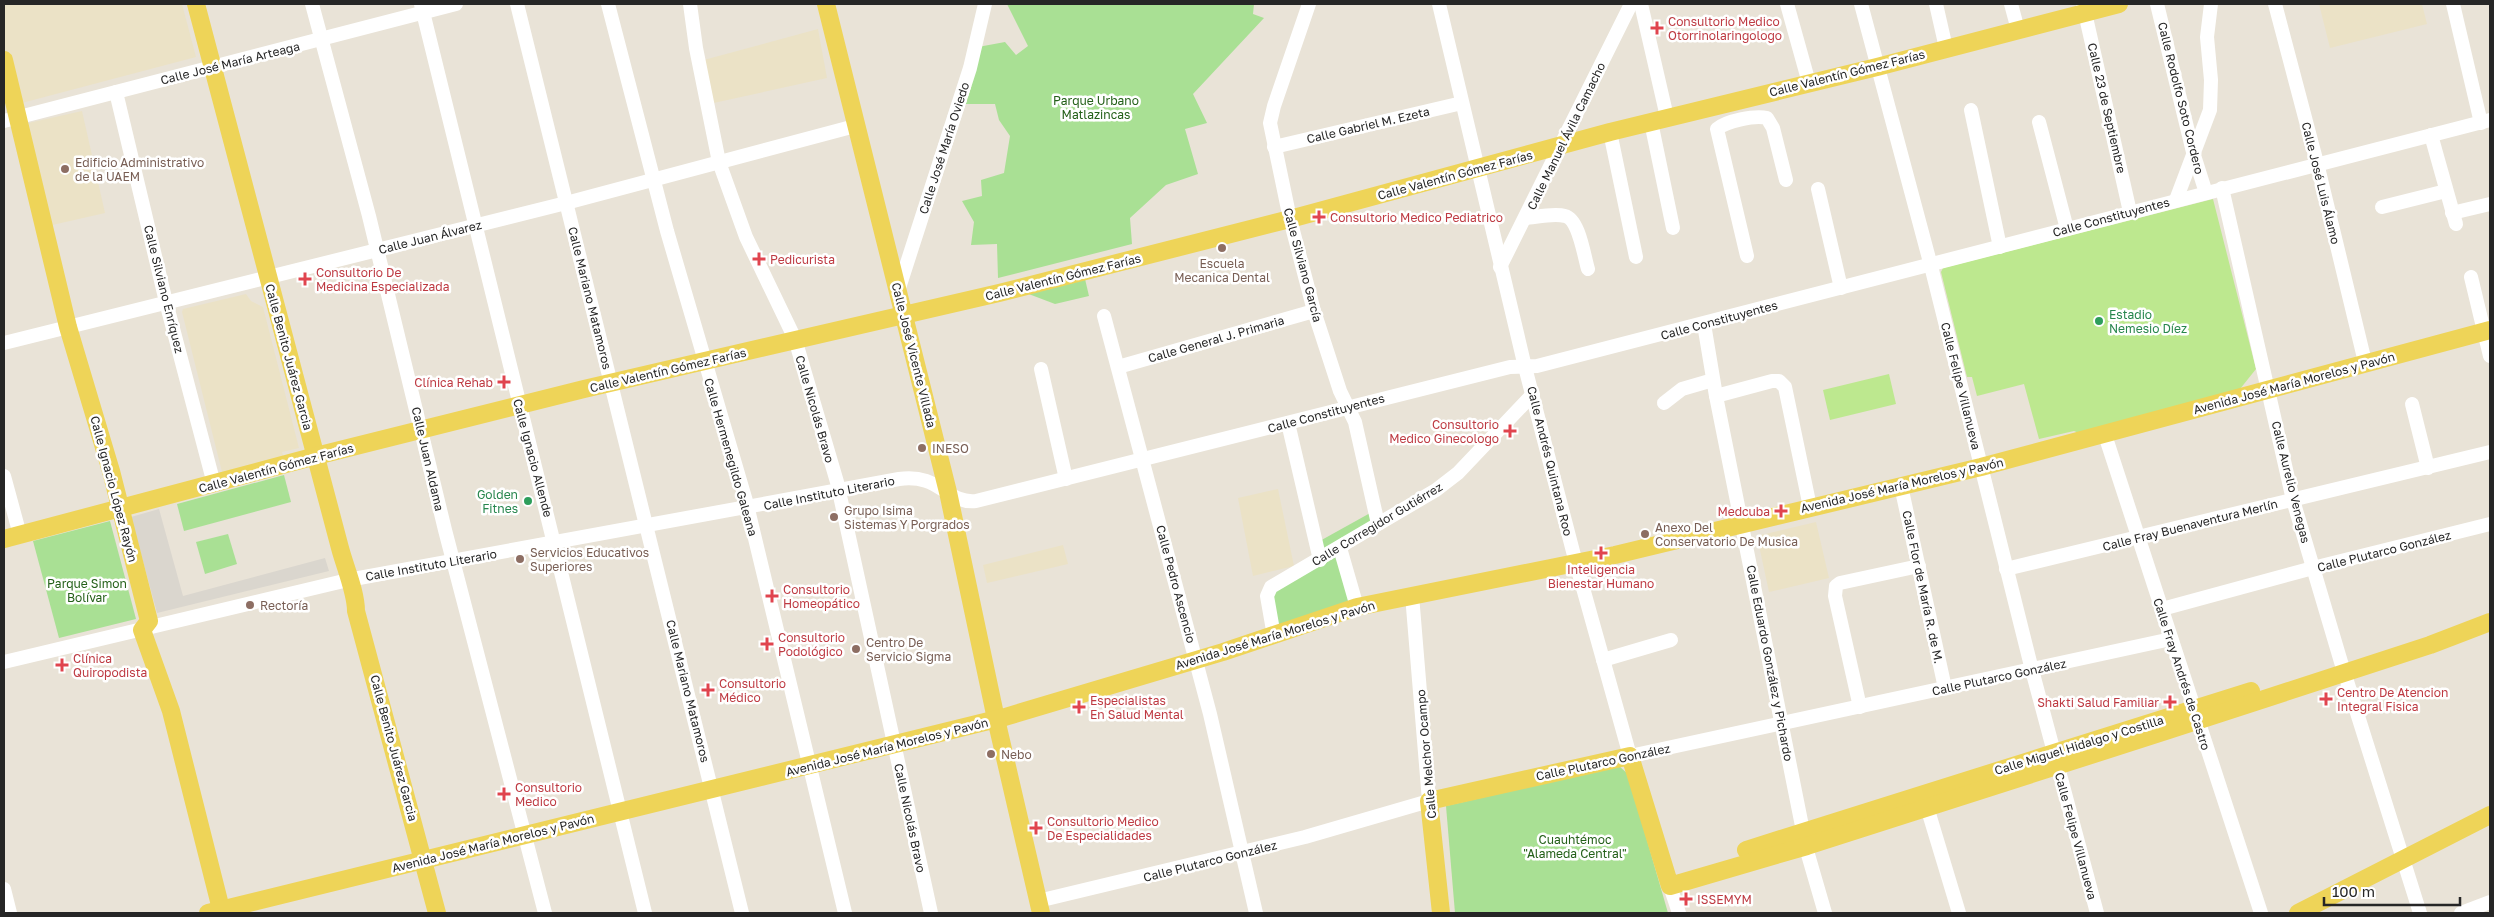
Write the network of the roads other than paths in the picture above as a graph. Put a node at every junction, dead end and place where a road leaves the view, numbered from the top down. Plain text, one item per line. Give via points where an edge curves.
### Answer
1 (196, 4) edge
2 (312, 4) edge
3 (456, 4) edge
4 (517, 4) edge
5 (608, 4) edge
6 (690, 4) edge
7 (826, 4) edge
8 (985, 4) edge
9 (1311, 4) edge
10 (1439, 4) edge
11 (1631, 4) edge
12 (1640, 4) edge
13 (1787, 4) edge
14 (1861, 4) edge
15 (1936, 4) edge
16 (2011, 4) edge
17 (2119, 4) edge
18 (2157, 4) edge
19 (2211, 4) edge
20 (2275, 4) edge
21 (2453, 4) edge
22 (422, 8) edge
23 (2084, 8) edge
24 (2018, 30) junction
25 (321, 40) junction
26 (1946, 48) junction
27 (4, 60) edge
28 (1877, 66) junction
29 (213, 68) junction
30 (1809, 83) junction
31 (116, 92) junction
32 (1730, 102) junction
33 (1462, 103) junction
34 (1971, 110) dead end
35 (11, 119) edge
36 (1659, 120) junction
37 (2485, 121) edge
38 (1736, 122) junction
39 (2039, 122) dead end
40 (855, 126) junction
41 (1610, 132) junction
42 (2431, 135) junction
43 (1274, 147) junction
44 (1560, 147) junction
45 (2193, 152) junction
46 (719, 162) junction
47 (2317, 163) junction
48 (1477, 168) junction
49 (654, 180) junction
50 (1786, 180) dead end
51 (2222, 188) junction
52 (1818, 189) dead end
53 (2446, 191) junction
54 (2206, 193) junction
55 (2176, 200) junction
56 (566, 203) junction
57 (2490, 204) edge
58 (2382, 207) dead end
59 (2130, 212) junction
60 (1526, 218) junction
61 (1290, 219) junction
62 (476, 225) junction
63 (1673, 228) dead end
64 (2067, 229) junction
65 (2000, 247) junction
66 (377, 249) junction
67 (1747, 256) dead end
68 (1636, 257) dead end
69 (1931, 266) junction
70 (1500, 267) junction
71 (1588, 269) dead end
72 (268, 277) junction
73 (2471, 277) dead end
74 (1841, 288) junction
75 (898, 292) junction
76 (166, 302) junction
77 (1314, 310) junction
78 (904, 315) junction
79 (1104, 316) dead end
80 (1704, 324) junction
81 (68, 326) junction
82 (2486, 331) edge
83 (794, 339) junction
84 (4, 343) edge
85 (2490, 356) edge
86 (703, 361) junction
87 (2365, 362) junction
88 (1118, 367) junction
89 (1525, 367) junction
90 (1041, 369) dead end
91 (1713, 380) junction
92 (611, 383) junction
93 (2268, 391) junction
94 (1533, 394) junction
95 (1716, 396) junction
96 (1664, 403) dead end
97 (2412, 404) dead end
98 (519, 405) junction
99 (1348, 407) junction
100 (1288, 423) junction
101 (420, 430) junction
102 (2105, 435) junction
103 (2490, 452) edge
104 (316, 456) junction
105 (1142, 460) junction
106 (1981, 467) junction
107 (2428, 468) junction
108 (4, 476) edge
109 (1066, 479) junction
110 (214, 484) junction
111 (1901, 486) junction
112 (839, 490) junction
113 (948, 492) junction
114 (2293, 500) junction
115 (1810, 507) junction
116 (748, 508) junction
117 (120, 509) junction
118 (1742, 523) junction
119 (1378, 524) junction
120 (2490, 524) edge
121 (648, 526) junction
122 (12, 537) edge
123 (2139, 538) junction
124 (555, 543) junction
125 (1340, 548) junction
126 (1320, 560) junction
127 (453, 562) junction
128 (1576, 563) junction
129 (1919, 566) junction
130 (2313, 568) junction
131 (2006, 569) junction
132 (348, 580) junction
133 (1412, 595) junction
134 (1357, 607) junction
135 (2162, 609) junction
136 (2490, 610) edge
137 (2490, 622) edge
138 (142, 630) junction
139 (1274, 636) junction
140 (2172, 639) junction
141 (1671, 640) dead end
142 (1196, 660) junction
143 (1603, 660) junction
144 (4, 662) edge
145 (2343, 668) junction
146 (2032, 670) junction
147 (1945, 688) junction
148 (1860, 707) junction
149 (2195, 715) junction
150 (996, 719) junction
151 (1782, 724) junction
152 (894, 746) junction
153 (1630, 756) junction
154 (2056, 759) junction
155 (810, 767) junction
156 (712, 791) junction
157 (1429, 802) junction
158 (1927, 807) junction
159 (622, 812) junction
160 (2490, 815) edge
161 (525, 834) junction
162 (1806, 839) junction
163 (1242, 853) junction
164 (2403, 858) junction
165 (424, 859) junction
166 (1669, 880) junction
167 (4, 889) edge
168 (2490, 902) edge
169 (1040, 907) edge
170 (217, 912) edge
171 (10, 913) edge
172 (437, 913) edge
173 (545, 913) edge
174 (645, 913) edge
175 (742, 913) edge
176 (845, 913) edge
177 (931, 913) edge
178 (1256, 913) edge
179 (1441, 913) edge
180 (1679, 913) edge
181 (1825, 913) edge
182 (1959, 913) edge
183 (2097, 913) edge
184 (2260, 913) edge
185 (2298, 913) edge
186 (2420, 913) edge
187 (2461, 913) edge

1 - 29 main road, Calle Benito Juárez Garcia
2 - 25 street, Calle Juan Aldama
3 - 22 street, Calle José María Arteaga
4 - 56 street, Calle Mariano Matamoros
5 - 49 street, Calle Hermenegildo Galeana
6 - 46 street, Calle Nicolás Bravo
7 - 40 main road, Calle José Vicente Villada
8 - 75 street, Calle José María Oviedo via 970,68
9 - 43 street, Calle Silviano García via 1274,106 1270,123
10 - 33 street, Calle Andrés Quintana Roo
11 - 44 street, Calle Manuel Ávila Camacho
12 - 36 street
13 - 30 street
14 - 28 street, Calle Felipe Villanueva
15 - 26 street
16 - 24 street
17 - 23 main road, Calle Valentín Gómez Farías
18 - 45 street, Calle Rodolfo Soto Cordero
19 - 45 street via 2207,37 2211,103
20 - 47 street, Calle José Luis Álamo
21 - 37 street
22 - 25 street, Calle José María Arteaga
22 - 62 street, Calle Ignacio Allende
23 - 24 main road, Calle Valentín Gómez Farías
23 - 59 street, Calle 23 de Septiembre
24 - 26 main road, Calle Valentín Gómez Farías
25 - 29 street, Calle José María Arteaga
25 - 66 street, Calle Juan Aldama
26 - 28 main road, Calle Valentín Gómez Farías
27 - 35 main road, Calle Ignacio López Rayón
28 - 30 main road, Calle Valentín Gómez Farías
28 - 69 street, Calle Felipe Villanueva
29 - 31 street, Calle José María Arteaga
29 - 72 main road, Calle Benito Juárez Garcia
30 - 32 main road, Calle Valentín Gómez Farías
31 - 35 street, Calle José María Arteaga
31 - 76 street, Calle Silviano Enríquez
32 - 36 main road, Calle Valentín Gómez Farías
32 - 38 street
33 - 43 street, Calle Gabriel M. Ezeta
33 - 48 street, Calle Andrés Quintana Roo
34 - 65 street
35 - 81 main road, Calle Ignacio López Rayón
36 - 41 main road, Calle Valentín Gómez Farías
36 - 63 street
37 - 42 street, Calle Constituyentes
38 - 50 street via 1759,117 1769,120
38 - 67 street via 1720,127 1716,134
39 - 64 street
40 - 46 street, Calle Juan Álvarez
40 - 75 main road, Calle José Vicente Villada
41 - 44 main road, Calle Valentín Gómez Farías
41 - 68 street
42 - 47 street, Calle Constituyentes
42 - 53 street
43 - 61 street, Calle Silviano García
44 - 48 main road, Calle Valentín Gómez Farías
44 - 60 street, Calle Manuel Ávila Camacho
45 - 54 street, Calle Rodolfo Soto Cordero
45 - 55 street
46 - 49 street, Calle Juan Álvarez
46 - 83 street, Calle Nicolás Bravo via 746,237
47 - 51 street, Calle Constituyentes
47 - 87 street, Calle José Luis Álamo
48 - 61 main road, Calle Valentín Gómez Farías
48 - 70 street, Calle Andrés Quintana Roo
49 - 56 street, Calle Juan Álvarez
49 - 86 street, Calle Hermenegildo Galeana
51 - 54 street, Calle Constituyentes
51 - 93 street, Calle Aurelio Venegas
52 - 74 street
53 - 57 street via 2454,218
53 - 58 street
54 - 55 street, Calle Constituyentes
55 - 59 street, Calle Constituyentes
56 - 62 street, Calle Juan Álvarez
56 - 92 street, Calle Mariano Matamoros
59 - 64 street, Calle Constituyentes
60 - 70 street, Calle Manuel Ávila Camacho
60 - 71 street via 1562,215 1570,218
61 - 77 street, Calle Silviano García
61 - 78 main road, Calle Valentín Gómez Farías
62 - 66 street, Calle Juan Álvarez
62 - 98 street, Calle Ignacio Allende
64 - 65 street, Calle Constituyentes
65 - 69 street, Calle Constituyentes
66 - 72 street, Calle Juan Álvarez
66 - 101 street, Calle Juan Aldama
69 - 74 street, Calle Constituyentes
69 - 106 street, Calle Felipe Villanueva
70 - 89 street, Calle Andrés Quintana Roo
72 - 76 street, Calle Juan Álvarez
72 - 104 main road, Calle Benito Juárez Garcia
73 - 82 street
74 - 80 street, Calle Constituyentes
75 - 78 main road, Calle José Vicente Villada
76 - 81 street, Calle Juan Álvarez
76 - 110 street, Calle Silviano Enríquez
77 - 88 street, Calle General J. Primaria
77 - 99 street, Calle Silviano García
78 - 83 main road, Calle Valentín Gómez Farías
78 - 113 main road, Calle José Vicente Villada
79 - 88 street, Calle Pedro Ascencio
80 - 89 street, Calle Constituyentes
80 - 91 street, Calle Eduardo González y Pichardo
81 - 84 street, Calle Juan Álvarez
81 - 117 main road, Calle Ignacio López Rayón
82 - 85 street
82 - 87 main road, Avenida José María Morelos y Pavón
83 - 86 main road, Calle Valentín Gómez Farías
83 - 112 street, Calle Nicolás Bravo
86 - 92 main road, Calle Valentín Gómez Farías
86 - 116 street, Calle Hermenegildo Galeana
87 - 93 main road, Avenida José María Morelos y Pavón
88 - 105 street, Calle Pedro Ascencio
89 - 94 street, Calle Andrés Quintana Roo
89 - 99 street, Calle Constituyentes via 1510,367
90 - 109 street
91 - 95 street, Calle Eduardo González y Pichardo
91 - 96 street via 1682,389
92 - 98 main road, Calle Valentín Gómez Farías
92 - 121 street, Calle Mariano Matamoros
93 - 102 main road, Avenida José María Morelos y Pavón
93 - 114 street, Calle Aurelio Venegas
94 - 119 street, Calle Corregidor Gutiérrez via 1458,473 1428,496
94 - 128 street, Calle Andrés Quintana Roo
95 - 115 street via 1772,381 1779,381 1785,387
95 - 118 street, Calle Eduardo González y Pichardo
97 - 107 street
98 - 101 main road, Calle Valentín Gómez Farías
98 - 124 street, Calle Ignacio Allende
99 - 100 street, Calle Constituyentes
99 - 119 street, Calle Silviano García via 1357,430
100 - 105 street, Calle Constituyentes
100 - 126 street
101 - 104 main road, Calle Valentín Gómez Farías
101 - 127 street, Calle Juan Aldama
102 - 106 main road, Avenida José María Morelos y Pavón
102 - 123 street, Calle Fray Andrés de Castro
103 - 107 street, Calle Fray Buenaventura Merlín
104 - 110 main road, Calle Valentín Gómez Farías
104 - 132 main road, Calle Benito Juárez Garcia
105 - 109 street, Calle Constituyentes
105 - 142 street, Calle Pedro Ascencio
106 - 111 main road, Avenida José María Morelos y Pavón
106 - 131 street, Calle Felipe Villanueva
107 - 114 street, Calle Fray Buenaventura Merlín
108 - 122 street
109 - 113 street, Calle Constituyentes via 969,502 956,499
110 - 117 main road, Calle Valentín Gómez Farías
111 - 115 main road, Avenida José María Morelos y Pavón
111 - 129 street, Calle Flor de María R. de M.
112 - 113 street, Calle Instituto Literario via 916,478 931,481
112 - 116 street, Calle Instituto Literario
112 - 152 street, Calle Nicolás Bravo
113 - 150 main road, Calle José Vicente Villada
114 - 123 street, Calle Fray Buenaventura Merlín
114 - 130 street, Calle Aurelio Venegas
115 - 118 main road, Avenida José María Morelos y Pavón
116 - 121 street, Calle Instituto Literario
116 - 155 street, Calle Hermenegildo Galeana
117 - 122 main road, Calle Valentín Gómez Farías
117 - 138 main road, Calle Ignacio López Rayón via 149,621
118 - 128 main road, Avenida José María Morelos y Pavón
118 - 151 street, Calle Eduardo González y Pichardo
119 - 125 street, Calle Corregidor Gutiérrez
120 - 130 street, Calle Plutarco González
121 - 124 street, Calle Instituto Literario
121 - 156 street, Calle Mariano Matamoros
123 - 131 street, Calle Fray Buenaventura Merlín
123 - 135 street, Calle Fray Andrés de Castro
124 - 127 street, Calle Instituto Literario
124 - 159 street, Calle Ignacio Allende
125 - 126 street, Calle Corregidor Gutiérrez
125 - 134 street
126 - 139 street, Calle Corregidor Gutiérrez via 1270,588 1267,596
127 - 132 street, Calle Instituto Literario
127 - 161 street, Calle Juan Aldama
128 - 133 main road, Avenida José María Morelos y Pavón
128 - 143 street, Calle Andrés Quintana Roo
129 - 147 street, Calle Flor de María R. de M.
129 - 148 street via 1840,583 1835,589
130 - 135 street, Calle Plutarco González
130 - 145 street, Calle Aurelio Venegas
131 - 146 street, Calle Felipe Villanueva
132 - 138 street, Calle Instituto Literario
132 - 165 main road, Calle Benito Juárez Garcia via 356,598 356,611
133 - 134 main road, Avenida José María Morelos y Pavón
133 - 157 street, Calle Melchor Ocampo
134 - 139 main road, Avenida José María Morelos y Pavón
135 - 140 street, Calle Fray Andrés de Castro
136 - 145 main road, Calle Miguel Hidalgo y Costilla
137 - 145 main road, Calle Miguel Hidalgo y Costilla via 2430,645
138 - 144 street, Calle Instituto Literario
138 - 170 main road, Calle Ignacio López Rayón
139 - 142 main road, Avenida José María Morelos y Pavón
140 - 146 street, Calle Plutarco González
140 - 149 street, Calle Fray Andrés de Castro
141 - 143 street
142 - 150 main road, Avenida José María Morelos y Pavón
142 - 163 street, Calle Pedro Ascencio
143 - 153 street, Calle Andrés Quintana Roo
145 - 149 main road, Calle Miguel Hidalgo y Costilla
145 - 164 street, Calle Aurelio Venegas
146 - 147 street, Calle Plutarco González
146 - 154 street, Calle Felipe Villanueva
147 - 148 street, Calle Plutarco González
148 - 151 street, Calle Plutarco González
149 - 154 main road, Calle Miguel Hidalgo y Costilla
149 - 184 street, Calle Fray Andrés de Castro
150 - 152 main road, Avenida José María Morelos y Pavón
150 - 169 main road, Calle José Vicente Villada
151 - 153 street, Calle Plutarco González
151 - 162 street, Calle Eduardo González y Pichardo
152 - 155 main road, Avenida José María Morelos y Pavón
152 - 177 street, Calle Nicolás Bravo
153 - 157 main road, Calle Plutarco González
153 - 166 main road, Calle Andrés Quintana Roo
154 - 158 main road, Calle Miguel Hidalgo y Costilla
154 - 162 main road, Calle Miguel Hidalgo y Costilla
154 - 183 street, Calle Felipe Villanueva
155 - 156 main road, Avenida José María Morelos y Pavón
155 - 176 street, Calle Hermenegildo Galeana
156 - 159 main road, Avenida José María Morelos y Pavón
156 - 175 street, Calle Mariano Matamoros
157 - 163 street, Calle Plutarco González
157 - 179 main road, Calle Melchor Ocampo
158 - 162 main road, Calle Miguel Hidalgo y Costilla
158 - 182 street
159 - 161 main road, Avenida José María Morelos y Pavón
159 - 174 street, Calle Ignacio Allende
160 - 164 main road
161 - 165 main road, Avenida José María Morelos y Pavón
161 - 173 street, Calle Juan Aldama
162 - 166 main road, Calle Miguel Hidalgo y Costilla
162 - 181 street, Calle Eduardo González y Pichardo
163 - 169 street, Calle Plutarco González
163 - 178 street, Calle Pedro Ascencio
164 - 185 main road
164 - 186 street, Calle Aurelio Venegas
165 - 170 main road, Avenida José María Morelos y Pavón
165 - 172 main road, Calle Benito Juárez Garcia
166 - 180 street, Calle Andrés Quintana Roo
167 - 171 street
168 - 187 street

